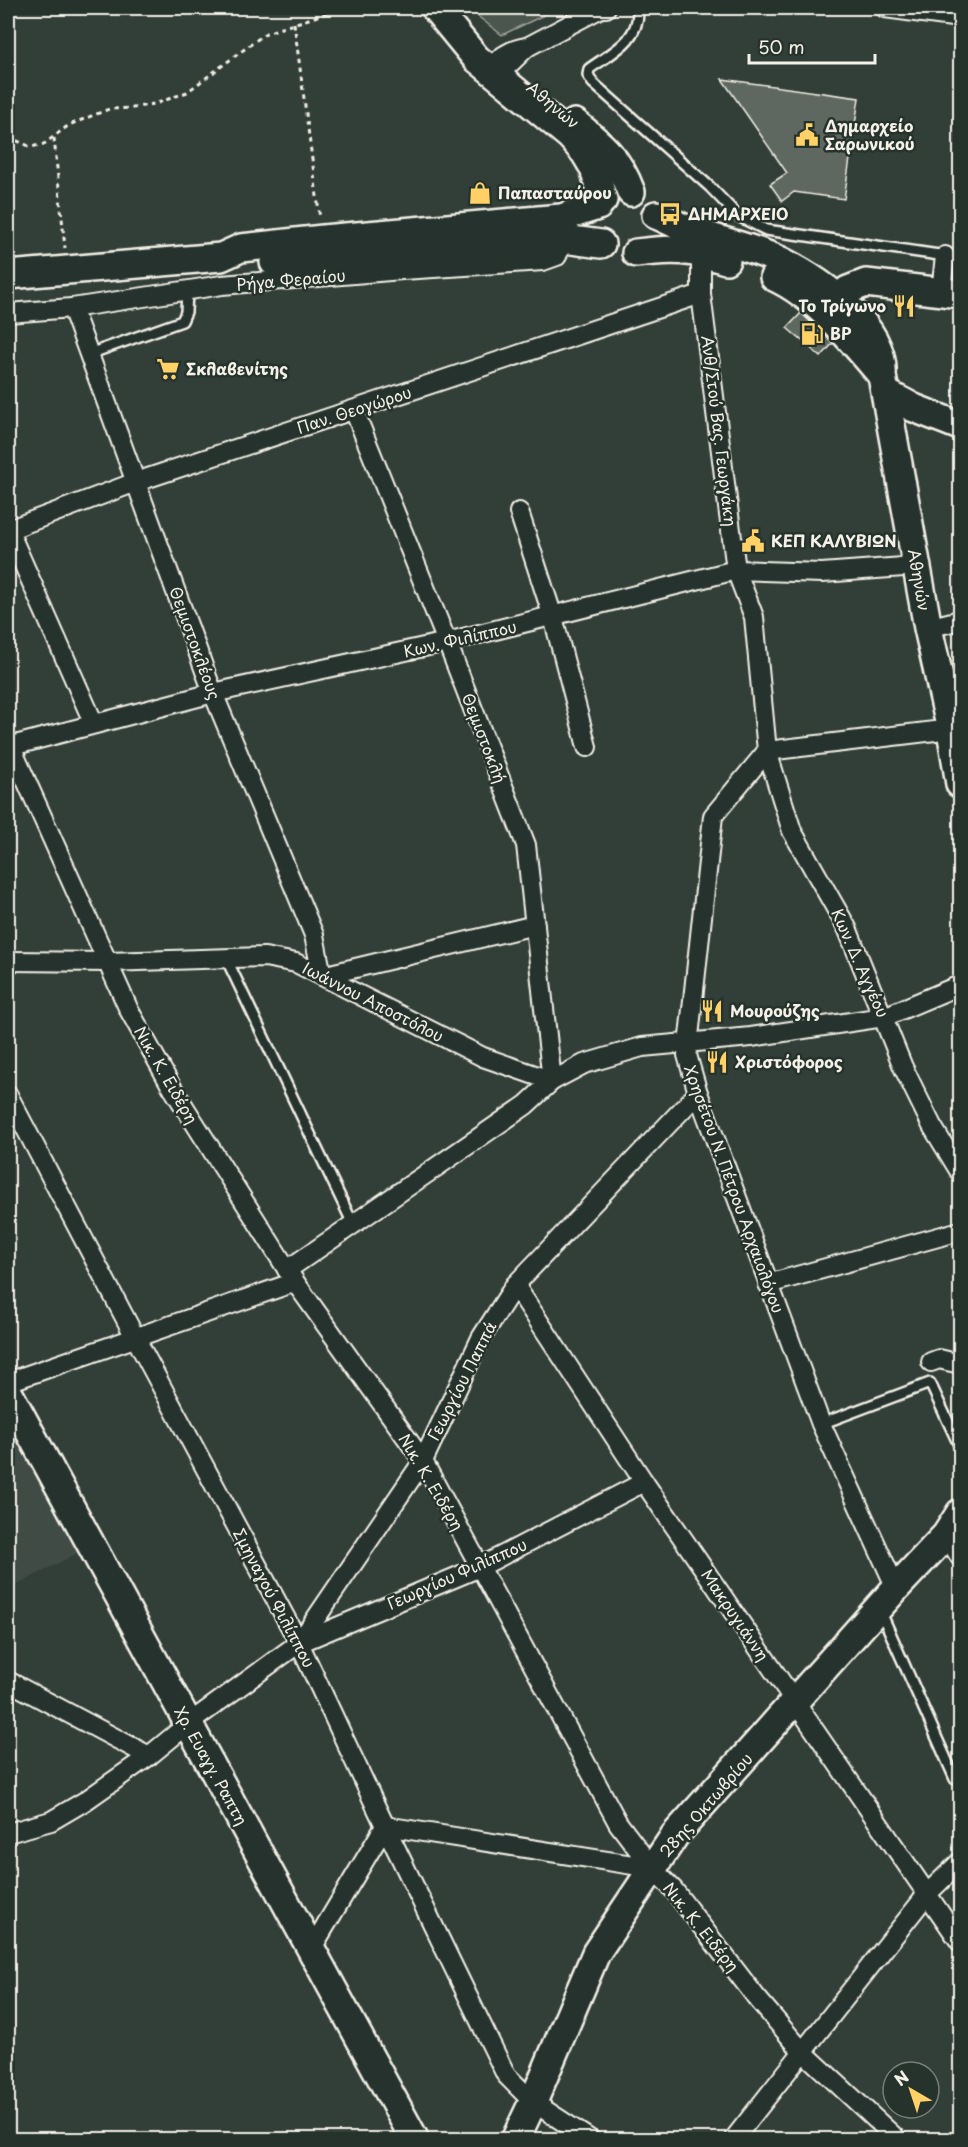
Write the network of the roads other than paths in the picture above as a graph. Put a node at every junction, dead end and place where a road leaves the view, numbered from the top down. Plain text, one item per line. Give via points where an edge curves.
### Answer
1 (435, 8) edge
2 (606, 8) edge
3 (638, 8) edge
4 (885, 8) edge
5 (960, 18) edge
6 (498, 67) junction
7 (631, 192) junction
8 (601, 203) junction
9 (656, 215) junction
10 (564, 239) junction
11 (601, 244) junction
12 (701, 252) junction
13 (636, 253) junction
14 (221, 257) junction
15 (953, 257) edge
16 (8, 275) edge
17 (222, 285) junction
18 (187, 291) junction
19 (951, 293) edge
20 (701, 294) junction
21 (818, 305) junction
22 (72, 308) junction
23 (8, 313) edge
24 (89, 354) junction
25 (884, 385) junction
26 (354, 410) junction
27 (960, 426) edge
28 (136, 482) junction
29 (519, 512) dead end
30 (8, 530) edge
31 (917, 566) junction
32 (736, 570) junction
33 (554, 617) junction
34 (960, 620) edge
35 (928, 628) junction
36 (447, 642) junction
37 (213, 693) junction
38 (94, 723) junction
39 (956, 729) edge
40 (9, 747) edge
41 (587, 747) dead end
42 (767, 751) junction
43 (960, 784) edge
44 (535, 925) junction
45 (226, 958) junction
46 (8, 961) edge
47 (108, 962) junction
48 (322, 976) junction
49 (960, 985) edge
50 (884, 1017) junction
51 (688, 1043) junction
52 (552, 1081) junction
53 (698, 1093) junction
54 (8, 1095) edge
55 (960, 1172) edge
56 (353, 1224) junction
57 (960, 1231) edge
58 (291, 1276) junction
59 (768, 1284) junction
60 (515, 1285) junction
61 (135, 1337) junction
62 (931, 1362) dead end
63 (960, 1364) edge
64 (8, 1382) edge
65 (8, 1392) edge
66 (821, 1424) junction
67 (960, 1447) edge
68 (423, 1461) junction
69 (644, 1482) junction
70 (960, 1513) edge
71 (953, 1546) edge
72 (480, 1567) junction
73 (896, 1588) junction
74 (879, 1608) junction
75 (299, 1642) junction
76 (8, 1681) edge
77 (795, 1703) junction
78 (188, 1724) junction
79 (149, 1756) junction
80 (955, 1779) dead end
81 (385, 1826) junction
82 (8, 1833) edge
83 (960, 1862) edge
84 (652, 1868) junction
85 (928, 1893) junction
86 (960, 1941) edge
87 (312, 1948) junction
88 (802, 2051) junction
89 (533, 2102) junction
90 (415, 2139) edge
91 (515, 2139) edge
92 (591, 2139) edge
93 (733, 2139) edge
94 (898, 2139) edge

1 - 6 main road, Αθηνών via 476,57
2 - 6 street via 527,47
3 - 15 lane via 631,38 589,69 588,75 738,216 766,230
4 - 5 street
6 - 7 main road, Αθηνών via 608,151
6 - 8 main road, Αθηνών via 585,153 594,168
7 - 8 main road via 620,192
7 - 9 main road via 651,205
8 - 11 main road via 594,219
8 - 14 main road, Ρήγα Φεραίου via 561,218 241,248
9 - 13 main road via 654,237
9 - 21 main road, Αθηνών via 690,231 779,260 812,279
10 - 11 main road, Ρήγα Φεραίου
10 - 14 main road, Ρήγα Φεραίου via 238,265
10 - 17 street, Ρήγα Φεραίου via 557,256 543,261
11 - 13 main road via 611,252
12 - 13 main road, Αθηνών via 676,249
12 - 20 street, Ανθ/Στού Βας. Γεωργάκη
12 - 21 main road, Αθηνών via 759,270
14 - 16 main road, Ρήγα Φεραίου
14 - 17 street
15 - 19 street
17 - 18 street, Ρήγα Φεραίου
18 - 22 street, Ρήγα Φεραίου
18 - 24 lane via 182,321
19 - 21 main road via 866,283
20 - 26 street, Παν. Θεογώρου
20 - 32 street, Ανθ/Στού Βας. Γεωργάκη
21 - 25 main road, Αθηνών via 845,343
21 - 25 main road, Αθηνών via 865,326 879,348
22 - 23 street, Ρήγα Φεραίου
22 - 24 street, Θεμιστοκλέους
24 - 28 street, Θεμιστοκλέους
25 - 27 main road via 914,408
25 - 31 main road, Αθηνών
26 - 28 street, Παν. Θεογώρου
26 - 36 street, Θεμιστοκλή
28 - 30 street, Παν. Θεογώρου
28 - 37 street, Θεμιστοκλέους
29 - 33 street
30 - 38 street
31 - 32 street, Κων. Φιλίππου via 822,573
31 - 35 main road, Αθηνών
32 - 33 street, Κων. Φιλίππου
32 - 42 street, Ανθ/Στού Βας. Γεωργάκη via 754,617
33 - 36 street, Κων. Φιλίππου
33 - 41 street
34 - 35 street
35 - 39 main road, Αθηνών
36 - 37 street, Κων. Φιλίππου
36 - 44 street, Θεμιστοκλή via 526,845
37 - 38 street, Κων. Φιλίππου
37 - 48 street, Θεμιστοκλέους via 314,935
38 - 40 street, Κων. Φιλίππου
39 - 42 street
39 - 43 main road, Αθηνών
40 - 47 street, Νικ. Κ. Ειδέρη
42 - 50 street, Κων. Δ. Αγγέου via 792,831 847,928
42 - 51 street, Χρησέτου Ν. Πέτρου Αρχαιολόγου via 713,816
44 - 48 street
44 - 52 street, Θεμιστοκλή
45 - 47 street, Ιωάννου Αποστόλου
45 - 48 street, Ιωάννου Αποστόλου via 266,957 296,963
45 - 56 lane
46 - 47 street, Ιωάννου Αποστόλου
47 - 58 street, Νικ. Κ. Ειδέρη via 129,1010 170,1084
48 - 52 street, Ιωάννου Αποστόλου via 483,1057
49 - 50 street
50 - 51 street
50 - 55 street, Κων. Δ. Αγγέου via 903,1067
51 - 52 street via 642,1047 584,1064
51 - 53 street, Χρησέτου Ν. Πέτρου Αρχαιολόγου via 687,1055
52 - 56 street via 526,1105
53 - 59 street, Χρησέτου Ν. Πέτρου Αρχαιολόγου
53 - 60 street, Γεωργίου Παππά
54 - 61 street, Σμηναγού Φιλίππου
56 - 58 street
57 - 59 street
58 - 61 street
58 - 68 street, Νικ. Κ. Ειδέρη
59 - 66 street, Χρησέτου Ν. Πέτρου Αρχαιολόγου
60 - 68 street, Γεωργίου Παππά via 482,1338
60 - 69 street, Μακρυγιάννη
61 - 64 street
61 - 75 street, Σμηναγού Φιλίππου
62 - 63 street via 939,1359
65 - 78 main road, Χρ. Ευαγγ. Ραπτη
66 - 67 lane via 930,1383
66 - 73 street, Χρησέτου Ν. Πέτρου Αρχαιολόγου
68 - 72 street, Νικ. Κ. Ειδέρη
68 - 75 street, Γεωργίου Παππά
69 - 72 street, Γεωργίου Φιλίππου
69 - 77 street, Μακρυγιάννη
70 - 71 main road, 28ης Οκτωβρίου
71 - 73 main road, 28ης Οκτωβρίου
72 - 75 street, Γεωργίου Φιλίππου
72 - 84 street, Νικ. Κ. Ειδέρη via 618,1823
73 - 74 main road, 28ης Οκτωβρίου
74 - 77 main road, 28ης Οκτωβρίου
74 - 80 lane
75 - 78 street, Γεωργίου Παππά
75 - 81 street, Σμηναγού Φιλίππου
76 - 79 street
77 - 84 main road, 28ης Οκτωβρίου via 675,1835
77 - 85 street, Μακρυγιάννη
78 - 79 street, Γεωργίου Παππά
78 - 87 main road, Χρ. Ευαγγ. Ραπτη
79 - 82 street, Γεωργίου Παππά via 51,1821
81 - 84 street
81 - 87 street
81 - 89 street, Σμηναγού Φιλίππου via 506,2076
83 - 85 street
84 - 88 street, Νικ. Κ. Ειδέρη
84 - 89 main road, 28ης Οκτωβρίου via 596,1953
85 - 86 street, Μακρυγιάννη
85 - 88 street
87 - 90 main road, Χρ. Ευαγγ. Ραπτη
88 - 93 street
88 - 94 street, Νικ. Κ. Ειδέρη
89 - 91 main road, 28ης Οκτωβρίου
89 - 92 street, Σμηναγού Φιλίππου

